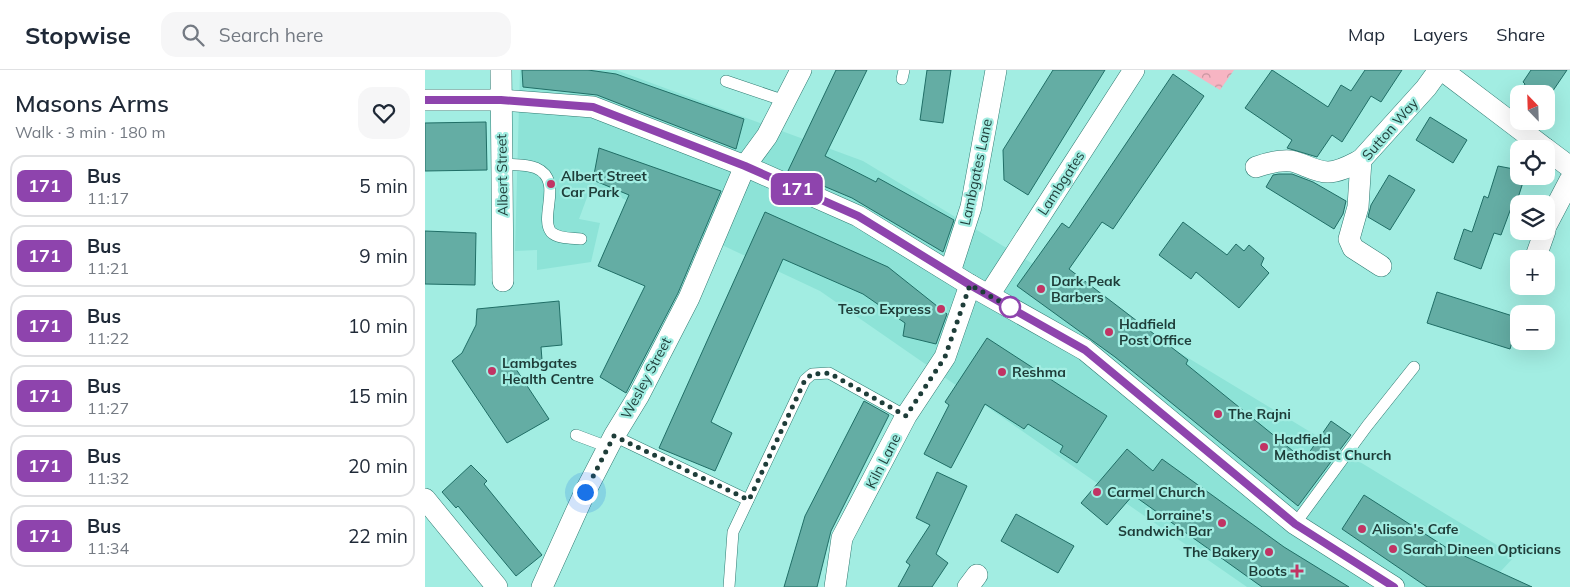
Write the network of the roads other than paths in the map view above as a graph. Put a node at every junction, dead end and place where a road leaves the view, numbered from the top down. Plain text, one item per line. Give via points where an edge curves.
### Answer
1 (501, 70) edge
2 (801, 70) edge
3 (996, 70) edge
4 (1134, 70) edge
5 (1441, 70) edge
6 (726, 81) dead end
7 (425, 100) edge
8 (501, 100) junction
9 (785, 101) junction
10 (1534, 140) edge
11 (1555, 156) edge
12 (1361, 160) junction
13 (502, 164) junction
14 (745, 166) junction
15 (1256, 167) dead end
16 (1570, 167) edge
17 (1570, 180) edge
18 (1555, 209) edge
19 (581, 239) dead end
20 (1381, 266) dead end
21 (950, 272) junction
22 (503, 281) dead end
23 (970, 285) junction
24 (989, 295) junction
25 (1414, 367) dead end
26 (906, 416) junction
27 (576, 435) dead end
28 (611, 441) junction
29 (425, 498) edge
30 (749, 500) junction
31 (1295, 524) junction
32 (497, 587) edge
33 (542, 587) edge
34 (729, 587) edge
35 (835, 587) edge
36 (1394, 587) edge

1 - 8 street, Albert Street
2 - 9 street, Wesley Street
3 - 21 street, Lambgates Lane via 971,207
4 - 24 street, Lambgates
5 - 10 street, Sutton Way
5 - 12 street, Sutton Way
6 - 9 lane
7 - 8 street
8 - 13 street, Albert Street
8 - 14 street via 593,107
9 - 14 street, Wesley Street via 767,136
11 - 16 street, Sutton Way
12 - 15 street via 1329,172 1291,162 1271,162
12 - 20 street, Sutton Way via 1358,207 1349,240 1353,248
13 - 19 lane via 539,169 547,179 551,193 548,219 551,232 561,237
13 - 22 street, Albert Street
14 - 21 street via 858,216
14 - 28 street, Wesley Street via 689,298 639,395
17 - 18 street
21 - 23 street
23 - 24 street
23 - 26 street, Kiln Lane via 945,357
24 - 31 street via 1085,350
25 - 31 lane
26 - 30 lane via 829,373 812,374 805,380
26 - 35 street, Kiln Lane via 842,538
27 - 28 lane
28 - 30 lane
28 - 33 street, Wesley Street
29 - 32 street
30 - 34 lane via 733,532
31 - 36 street

